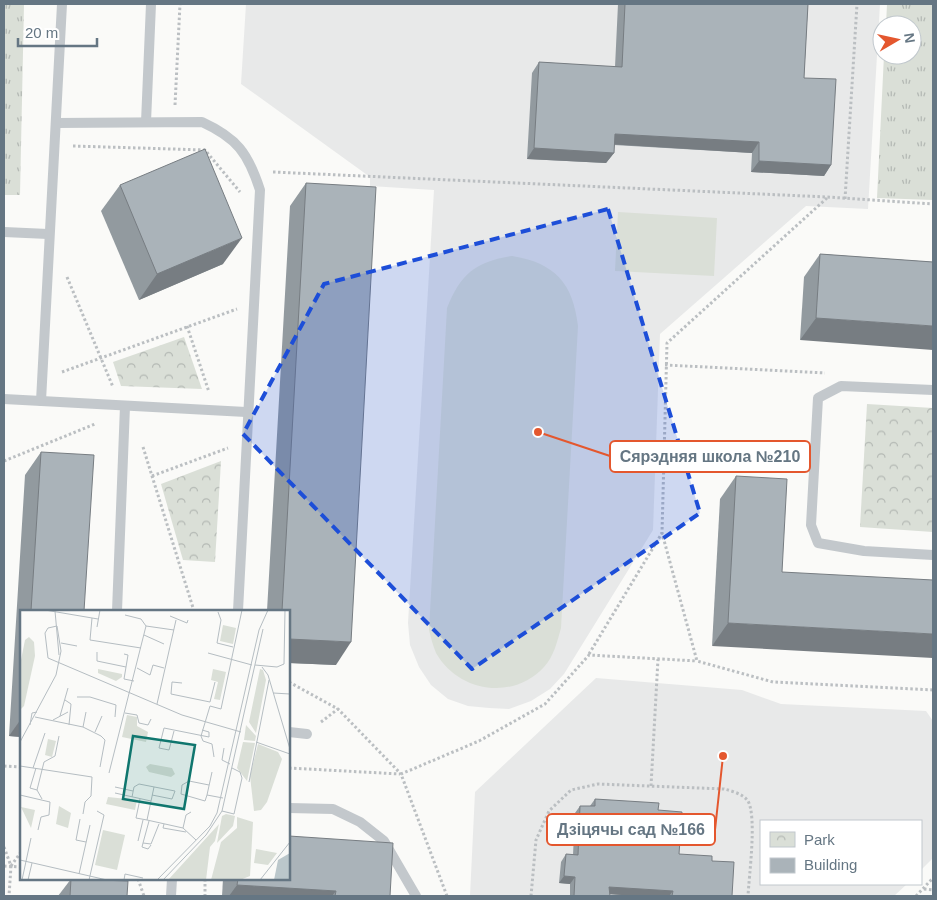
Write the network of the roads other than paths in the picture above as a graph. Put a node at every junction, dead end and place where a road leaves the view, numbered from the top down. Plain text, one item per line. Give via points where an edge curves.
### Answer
1 (62, 4) edge
2 (151, 4) edge
3 (146, 122) junction
4 (56, 123) junction
5 (4, 232) edge
6 (48, 234) junction
7 (933, 390) edge
8 (4, 400) edge
9 (40, 401) junction
10 (125, 406) junction
11 (246, 412) junction
12 (933, 555) edge
13 (117, 610) edge
14 (238, 610) edge
15 (290, 732) edge
16 (307, 734) dead end
17 (290, 808) edge
18 (172, 880) edge
19 (171, 896) edge
20 (416, 896) edge

1 - 4 lane
2 - 3 lane
3 - 4 lane
3 - 11 lane via 202,122 223,132 239,146 254,170 260,190
4 - 6 lane
5 - 6 lane
6 - 9 lane
7 - 12 lane via 842,386 818,398 811,524 818,542 864,551
8 - 9 lane
9 - 10 lane
10 - 11 lane
10 - 13 lane
11 - 14 lane
15 - 16 lane
17 - 20 lane via 333,808 360,822 384,841
18 - 19 lane

